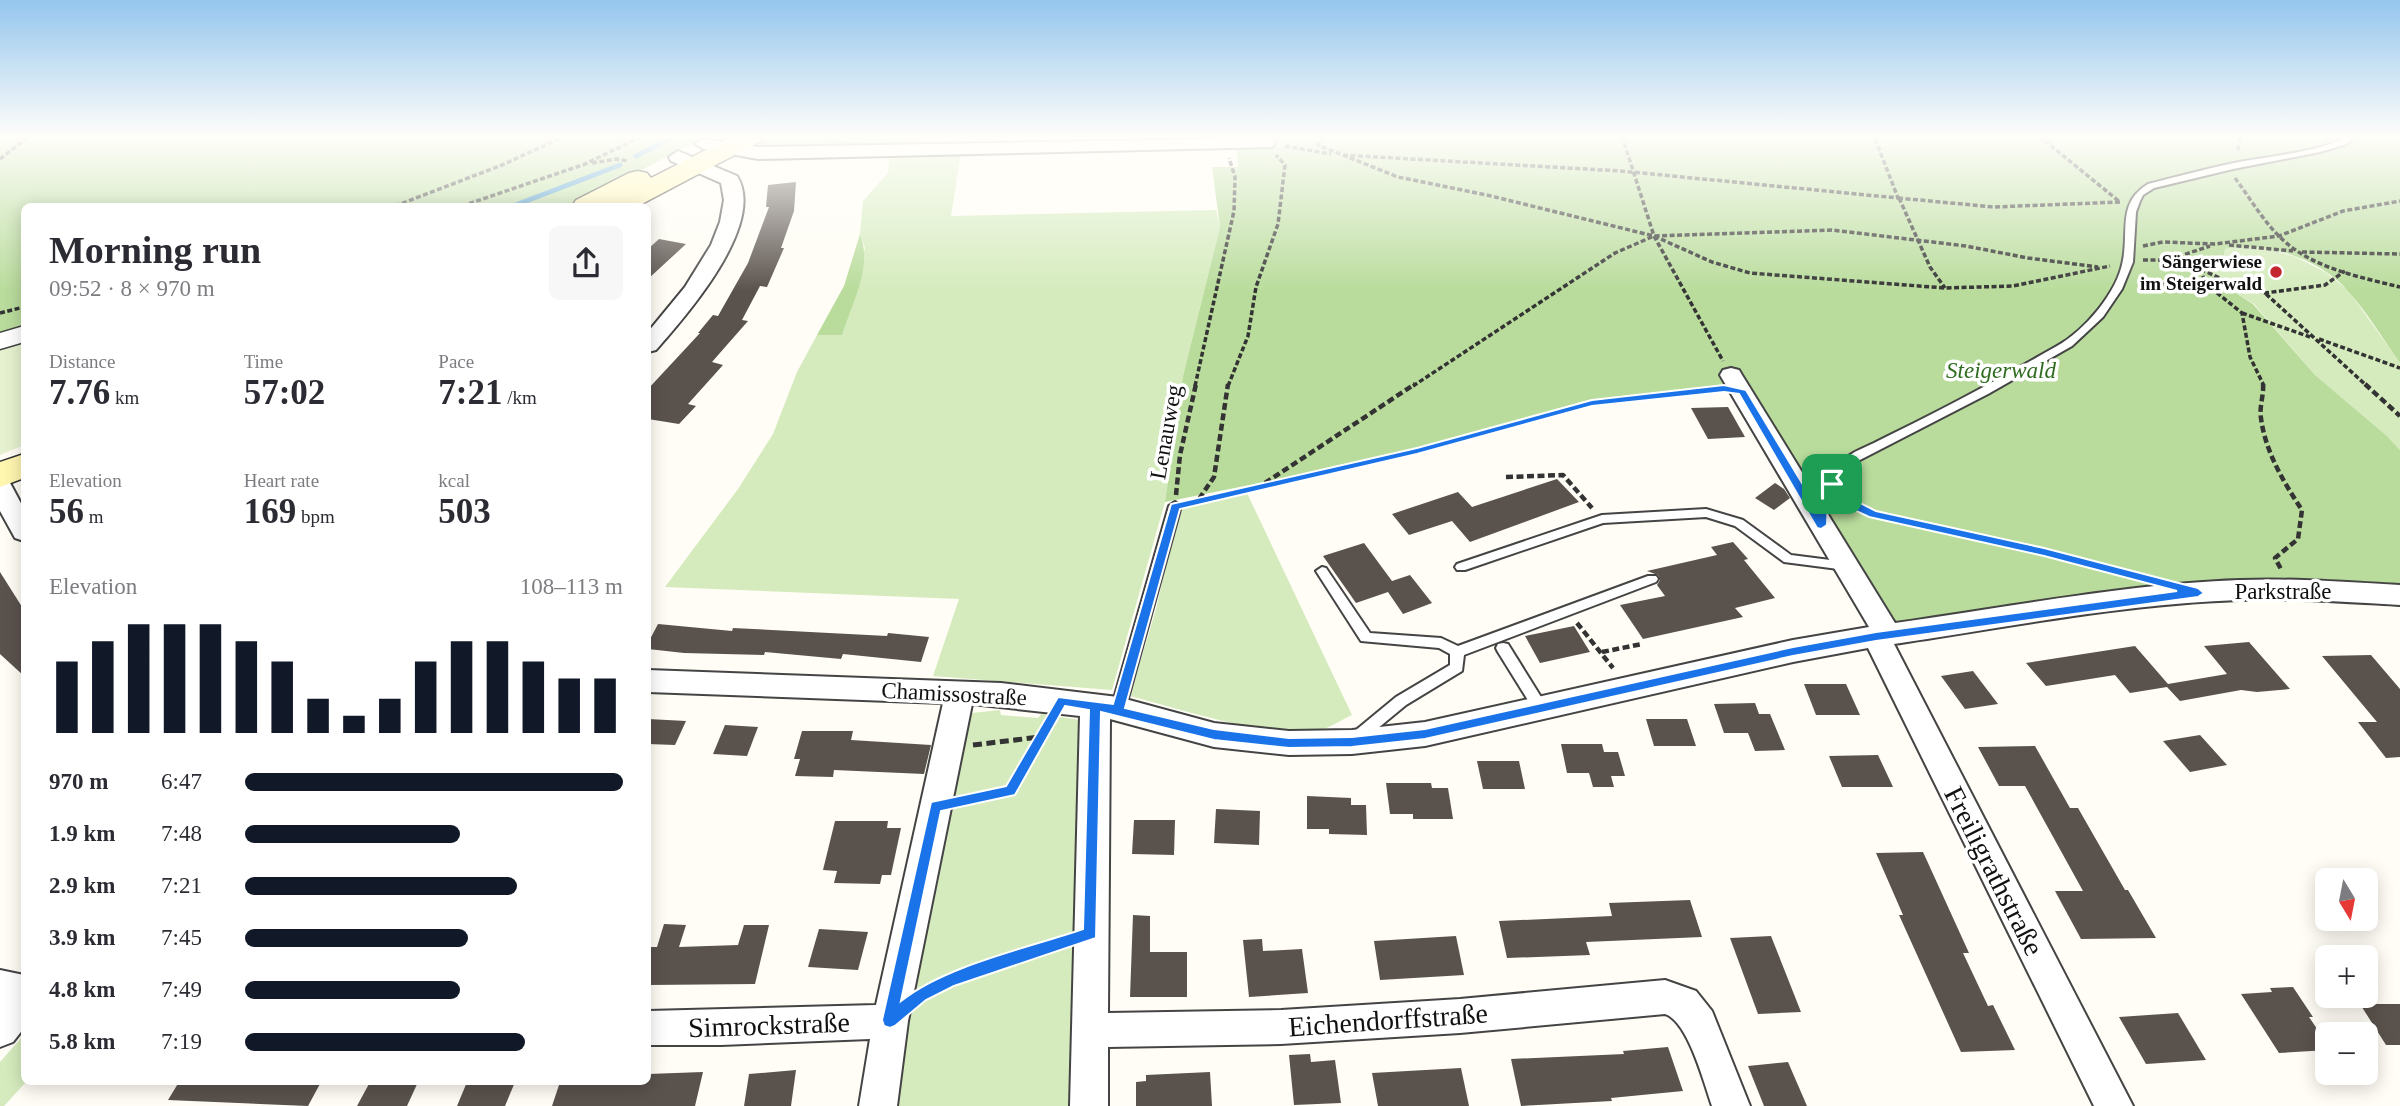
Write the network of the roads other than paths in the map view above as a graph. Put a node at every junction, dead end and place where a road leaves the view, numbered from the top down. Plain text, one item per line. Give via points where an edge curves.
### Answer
1 (625, 188) edge
2 (647, 188) edge
3 (733, 188) edge
4 (2148, 188) edge
5 (592, 203) edge
6 (623, 203) edge
7 (21, 335) edge
8 (0, 341) edge
9 (651, 342) edge
10 (1737, 384) road end
11 (21, 452) edge
12 (0, 461) edge
13 (21, 466) edge
14 (0, 475) edge
15 (0, 487) edge
16 (1175, 506) road end
17 (1821, 525) junction
18 (21, 526) edge
19 (1846, 566) junction
20 (1461, 567) dead end
21 (1322, 571) dead end
22 (1652, 579) dead end
23 (2400, 595) edge
24 (1882, 635) junction
25 (1503, 648) dead end
26 (1457, 652) junction
27 (651, 681) edge
28 (960, 693) junction
29 (1107, 708) junction
30 (1541, 709) junction
31 (1352, 742) junction
32 (0, 986) edge
33 (21, 990) edge
34 (1685, 1003) joint
35 (21, 1006) edge
36 (890, 1020) junction
37 (651, 1028) edge
38 (0, 1030) edge
39 (1090, 1030) junction
40 (878, 1106) edge
41 (1089, 1106) edge
42 (1731, 1106) edge
43 (2114, 1106) edge

1 - 5 main road
2 - 6 main road
3 - 9 street via 725,237 678,314
4 - 17 lane via 2140,193 2131,212 2124,274 2099,316 2068,344 1854,458 1823,498
7 - 8 street
10 - 17 street, Freiligrathstraße
11 - 12 main road
13 - 14 main road
15 - 18 street
16 - 29 lane, Lenauweg
17 - 19 street, Freiligrathstraße
19 - 20 lane via 1788,559 1739,523 1706,513 1602,519
19 - 24 street, Freiligrathstraße
21 - 26 lane via 1366,638 1441,643
22 - 26 lane
23 - 24 street, Parkstraße via 2237,590 2134,599
24 - 30 street, Chamissostraße
24 - 43 street, Freiligrathstraße
25 - 30 lane
26 - 31 lane via 1457,667 1401,701
27 - 28 street, Chamissostraße
28 - 29 street, Chamissostraße
28 - 36 street
29 - 31 street, Chamissostraße via 1214,735 1289,743
29 - 39 street via 1091,934
30 - 31 street, Chamissostraße via 1425,734
32 - 33 street
34 - 39 street, Eichendorffstraße via 1665,997 1281,1027
34 - 42 street via 1699,1023
35 - 38 street
36 - 37 street, Simrockstraße
36 - 40 street
39 - 41 street

